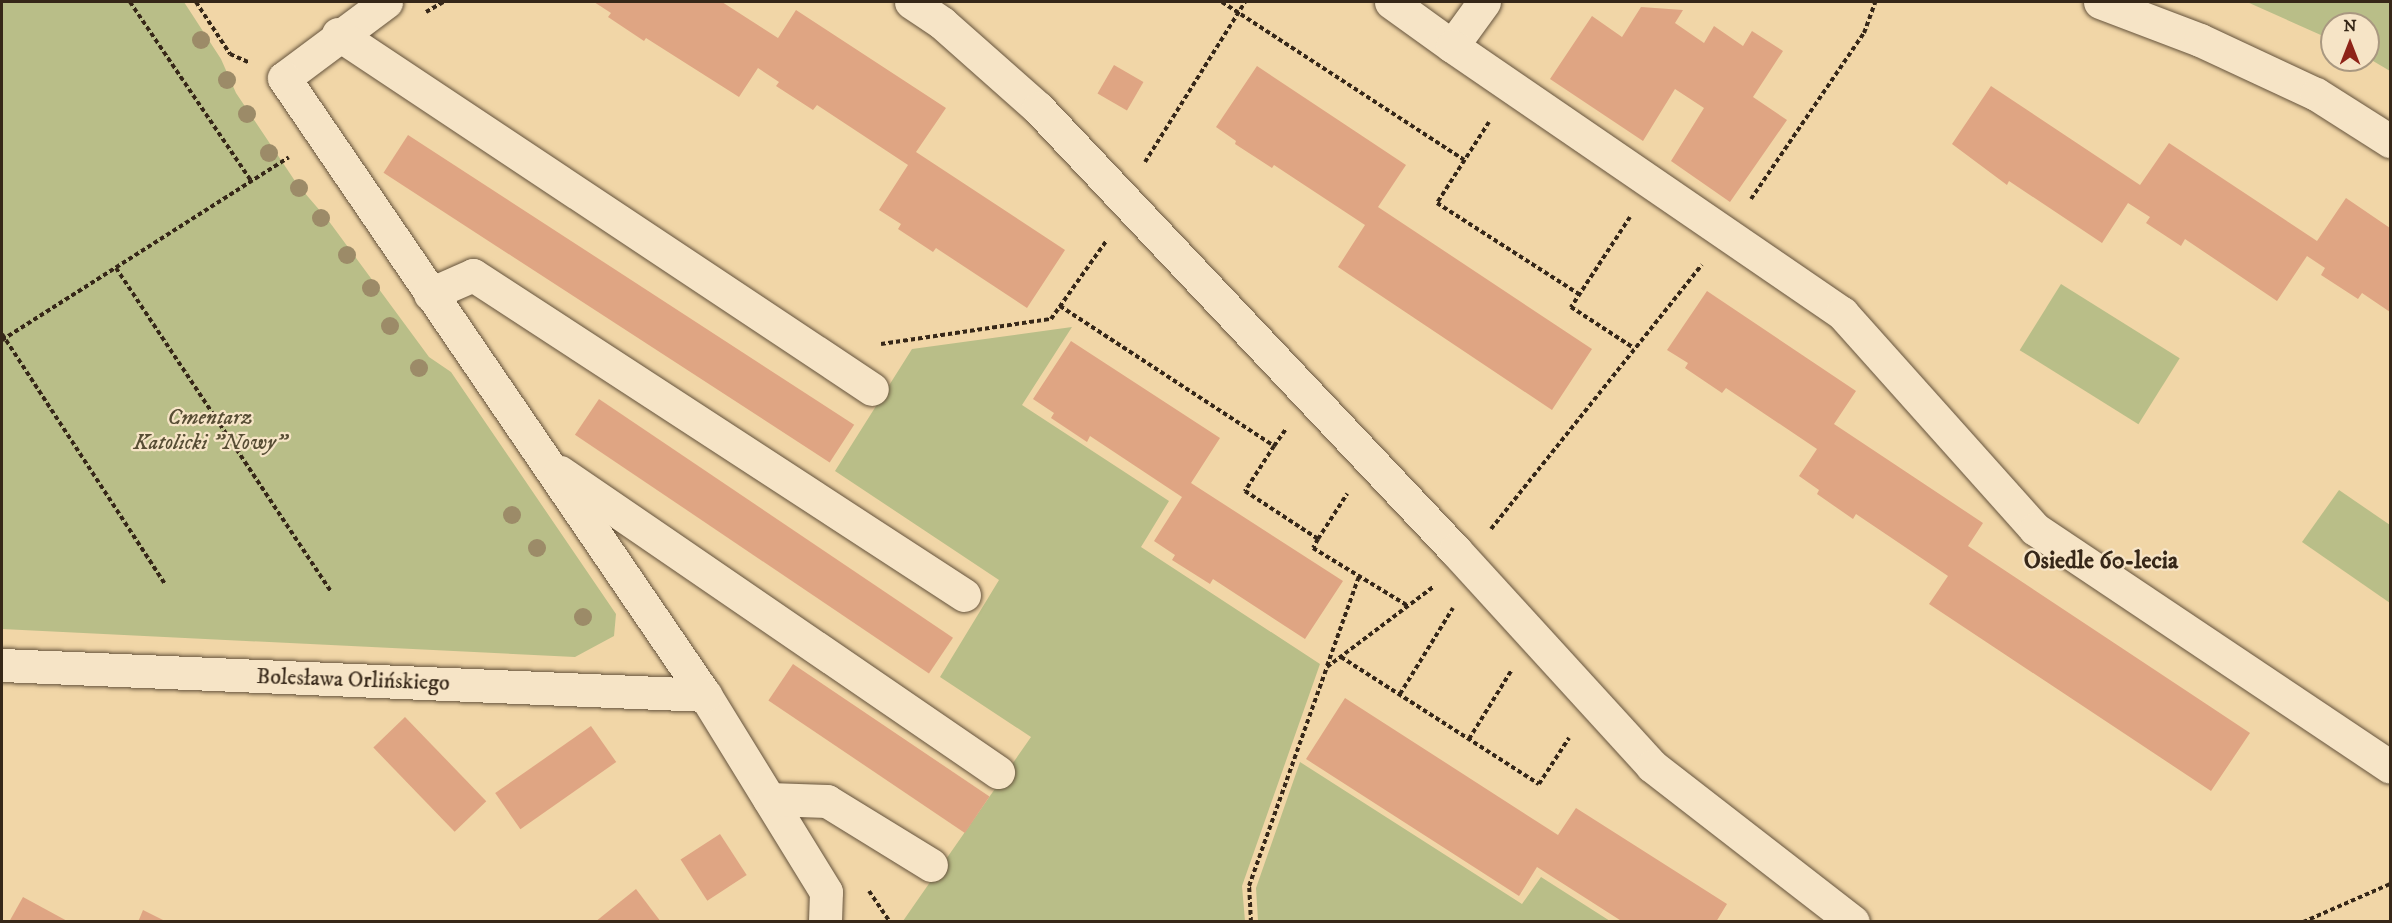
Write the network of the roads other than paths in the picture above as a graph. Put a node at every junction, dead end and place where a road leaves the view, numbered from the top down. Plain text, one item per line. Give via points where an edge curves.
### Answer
1 (386, 2) edge
2 (911, 2) edge
3 (1391, 2) edge
4 (1484, 2) edge
5 (2100, 2) edge
6 (338, 34) junction
7 (1452, 46) junction
8 (2391, 141) edge
9 (430, 294) junction
10 (872, 389) dead end
11 (543, 461) junction
12 (964, 595) dead end
13 (2, 665) edge
14 (705, 695) junction
15 (2391, 766) edge
16 (998, 772) dead end
17 (769, 799) junction
18 (931, 865) dead end
19 (825, 907) edge
20 (1853, 921) edge

1 - 6 street
2 - 20 street via 942,23 1038,108 1652,766
3 - 7 street
4 - 7 street
5 - 8 street via 2200,40 2316,94
6 - 9 street via 284,78
6 - 10 street
7 - 15 street via 1842,313 2035,529
9 - 11 street
9 - 12 street via 473,275
11 - 14 street
11 - 16 street
13 - 14 street, Bolesława Orlińskiego
14 - 17 street
17 - 18 street via 827,801
17 - 19 street

